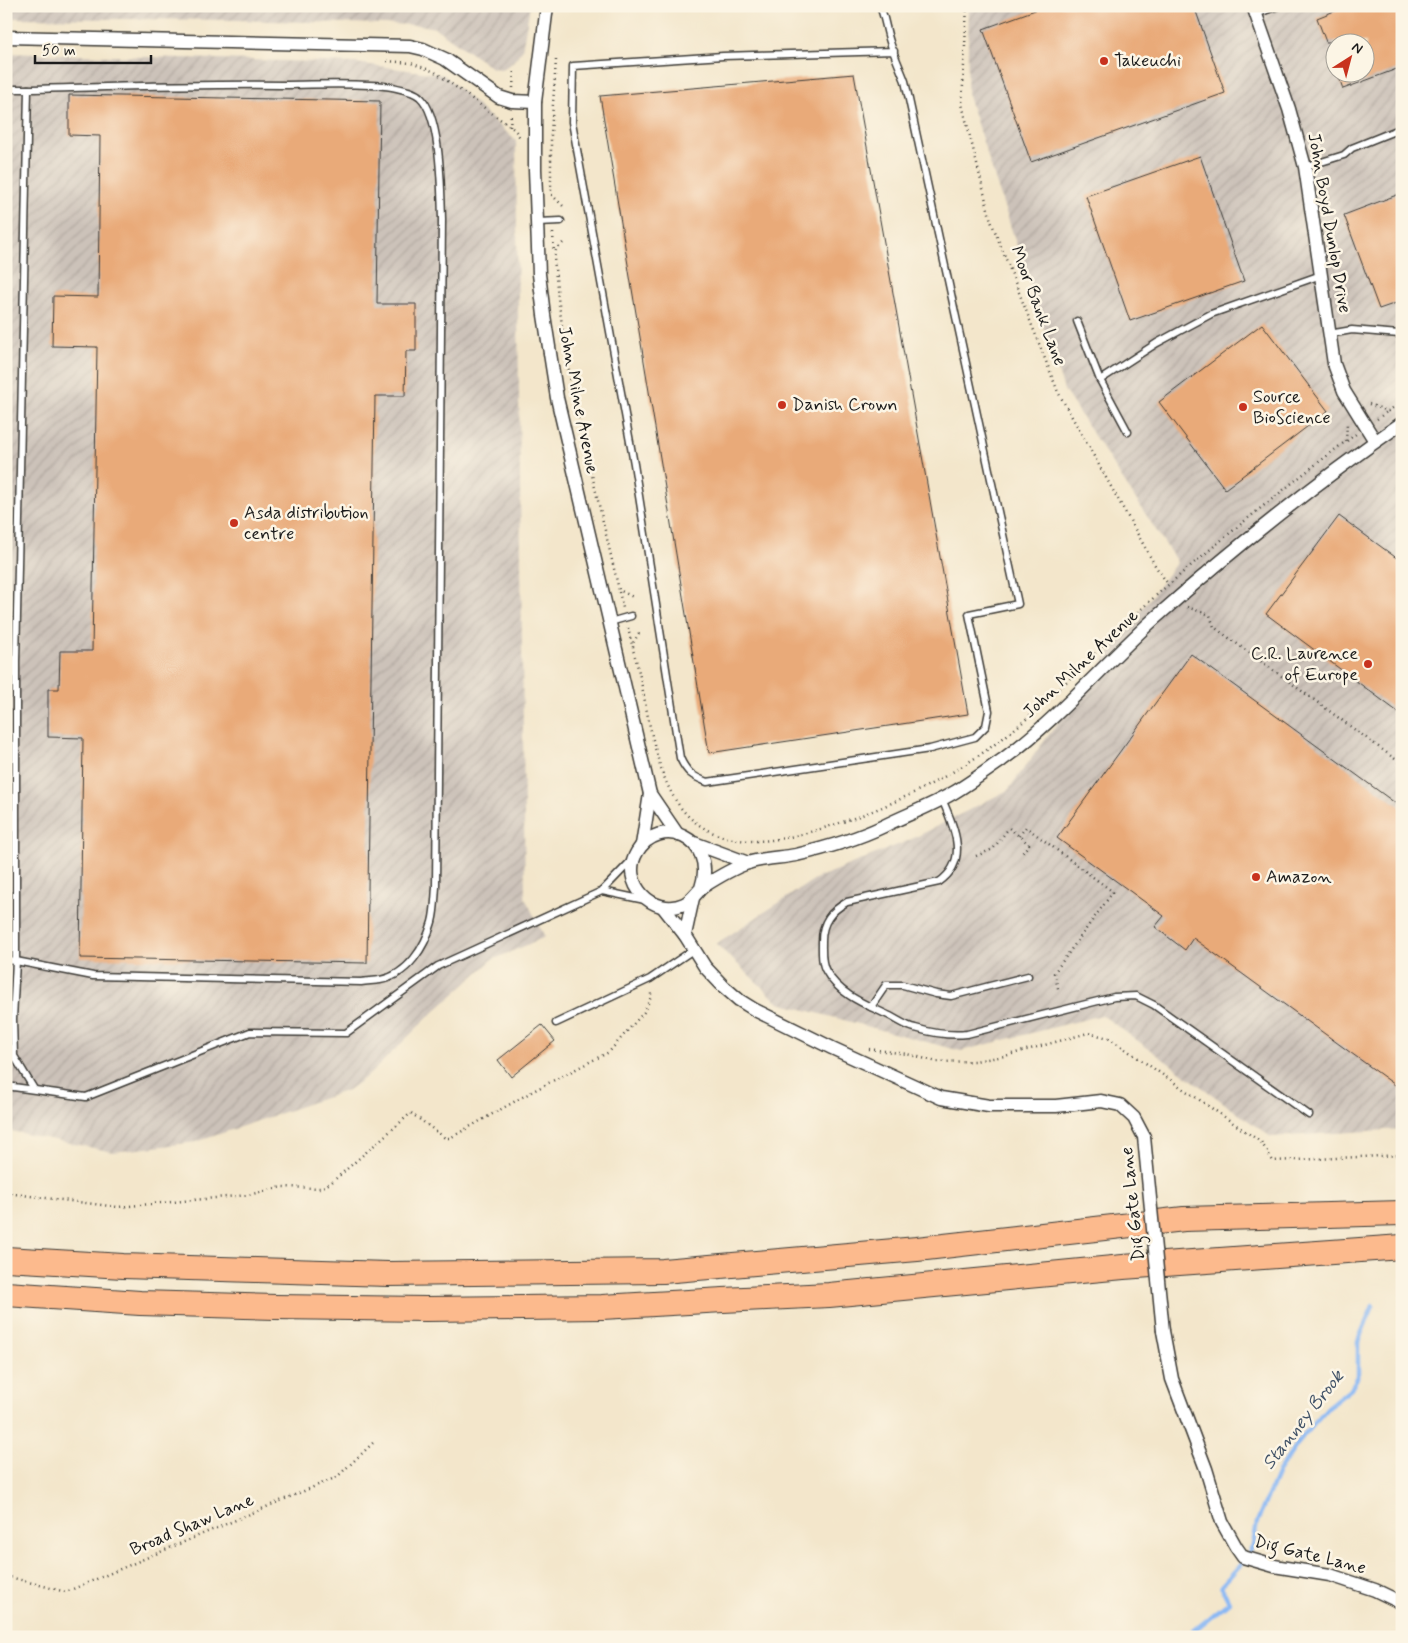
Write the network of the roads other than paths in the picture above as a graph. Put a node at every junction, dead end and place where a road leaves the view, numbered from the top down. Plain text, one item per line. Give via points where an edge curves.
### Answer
1 (547, 6) edge
2 (880, 6) edge
3 (1278, 6) edge
4 (1255, 10) edge
5 (6, 37) edge
6 (894, 52) junction
7 (6, 89) edge
8 (28, 89) junction
9 (535, 102) junction
10 (1402, 128) edge
11 (1305, 167) junction
12 (560, 221) dead end
13 (537, 222) junction
14 (1321, 275) junction
15 (1077, 322) dead end
16 (1402, 333) edge
17 (1329, 334) junction
18 (1100, 380) junction
19 (1402, 423) edge
20 (1128, 432) dead end
21 (1375, 441) junction
22 (631, 616) dead end
23 (610, 622) junction
24 (650, 794) junction
25 (942, 798) junction
26 (678, 834) junction
27 (693, 842) junction
28 (642, 844) junction
29 (634, 858) junction
30 (748, 863) junction
31 (702, 888) junction
32 (602, 891) junction
33 (693, 898) junction
34 (648, 901) junction
35 (663, 907) junction
36 (685, 935) junction
37 (694, 950) junction
38 (6, 960) edge
39 (16, 960) junction
40 (1028, 976) dead end
41 (871, 1007) junction
42 (556, 1023) dead end
43 (6, 1086) edge
44 (34, 1089) junction
45 (1310, 1115) dead end
46 (1402, 1196) edge
47 (1402, 1213) edge
48 (1184, 1219) junction
49 (1402, 1247) edge
50 (6, 1259) edge
51 (6, 1294) edge
52 (1402, 1603) edge

1 - 9 street, John Milne Avenue
2 - 6 lane
3 - 4 lane
4 - 11 street, John Boyd Dunlop Drive
5 - 9 street via 410,46 445,59 499,97
6 - 6 lane via 905,80 1018,604 969,614 989,710 986,726 975,737 930,749 707,782 694,777 680,758 634,464 572,122 574,66 723,56
7 - 8 lane
8 - 39 lane via 16,662
8 - 39 lane via 189,84 352,85 392,87 419,96 427,104 439,160 442,219 436,887 432,922 423,945 414,960 398,973 382,980 93,976
9 - 13 street, John Milne Avenue
10 - 11 lane via 1352,148 1344,156
11 - 14 street, John Boyd Dunlop Drive
12 - 13 lane
13 - 23 street, John Milne Avenue via 549,354 557,398
14 - 17 street, John Boyd Dunlop Drive
14 - 18 lane via 1211,314 1157,343
15 - 18 lane
16 - 17 lane via 1352,330
17 - 21 street, John Boyd Dunlop Drive via 1334,364 1344,391
18 - 20 lane
19 - 21 street, John Milne Avenue
21 - 25 street, John Milne Avenue via 1211,570 1145,627 1069,703 1004,758
22 - 23 lane
23 - 24 street, John Milne Avenue
24 - 26 street, John Milne Avenue
24 - 28 street, John Milne Avenue
25 - 30 street, John Milne Avenue via 870,832 797,855
25 - 41 lane via 958,847 957,857 946,878 847,902 835,909 825,921 822,953 825,969 834,983 848,995
26 - 27 street
26 - 28 street via 659,834
27 - 30 street
27 - 31 street via 705,864
28 - 29 street
29 - 32 lane
29 - 34 street via 634,882
30 - 31 street, John Milne Avenue
31 - 33 street
32 - 34 lane
32 - 44 lane via 438,966 346,1033 250,1032 86,1097
33 - 35 street via 684,904
33 - 36 street
34 - 35 street
35 - 36 street, Dig Gate Lane
36 - 37 street, Dig Gate Lane
37 - 42 lane via 650,979
37 - 52 street, Dig Gate Lane, bridge via 723,986 755,1010 941,1098 989,1106 1056,1106 1101,1101 1120,1105 1134,1118 1144,1137 1163,1331 1172,1379 1222,1522 1236,1547 1243,1557 1274,1566 1330,1575
38 - 39 lane
39 - 44 lane via 12,1019 14,1056
40 - 41 lane via 951,996 886,984
41 - 45 lane via 914,1028 951,1035 967,1034 1114,997 1136,996 1154,1005
43 - 44 lane
46 - 48 highway
47 - 48 highway
48 - 50 highway via 917,1249 663,1270 388,1274
49 - 51 highway via 1123,1267 829,1295 602,1308 276,1307 140,1303

